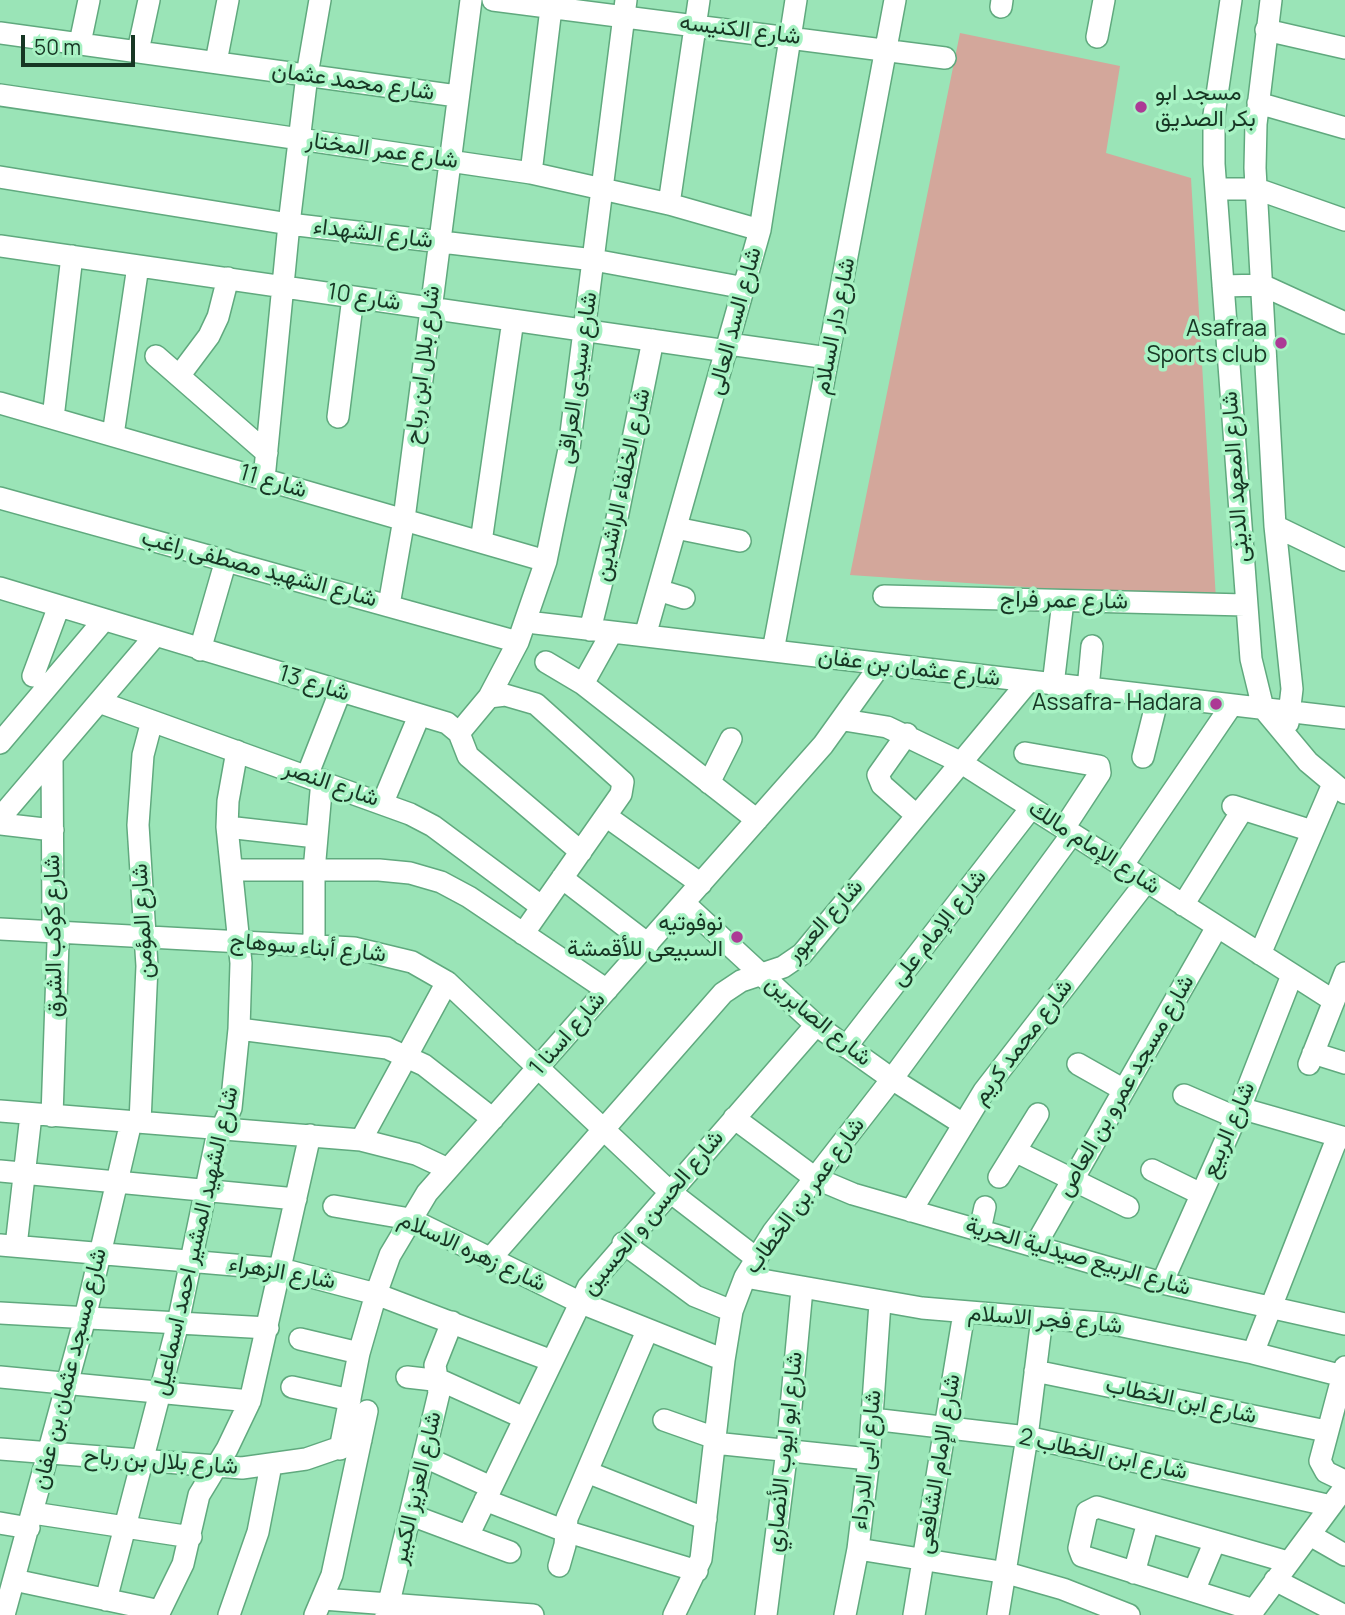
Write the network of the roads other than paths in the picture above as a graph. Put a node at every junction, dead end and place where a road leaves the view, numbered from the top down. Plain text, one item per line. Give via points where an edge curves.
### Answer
1 (89, 0) edge
2 (149, 0) edge
3 (228, 0) edge
4 (320, 0) edge
5 (471, 0) edge
6 (493, 0) edge
7 (699, 0) edge
8 (796, 0) edge
9 (895, 0) edge
10 (1104, 0) edge
11 (1231, 0) edge
12 (1271, 0) edge
13 (552, 3) edge
14 (625, 8) edge
15 (695, 24) junction
16 (1266, 30) junction
17 (0, 33) edge
18 (790, 37) junction
19 (1097, 37) dead end
20 (80, 43) junction
21 (1345, 48) edge
22 (887, 50) junction
23 (138, 51) junction
24 (945, 58) dead end
25 (216, 62) junction
26 (307, 75) junction
27 (0, 95) edge
28 (457, 96) junction
29 (1258, 103) junction
30 (1345, 128) edge
31 (299, 139) junction
32 (448, 161) junction
33 (531, 173) junction
34 (0, 177) edge
35 (601, 188) junction
36 (1216, 189) junction
37 (1256, 189) junction
38 (669, 204) junction
39 (1345, 220) edge
40 (289, 224) junction
41 (760, 230) junction
42 (438, 241) junction
43 (0, 246) edge
44 (72, 257) junction
45 (594, 260) junction
46 (138, 266) junction
47 (228, 278) junction
48 (1262, 285) junction
49 (283, 286) junction
50 (1223, 286) junction
51 (745, 288) junction
52 (353, 297) junction
53 (431, 309) junction
54 (513, 320) junction
55 (1345, 323) edge
56 (585, 330) junction
57 (653, 340) junction
58 (728, 347) junction
59 (156, 356) dead end
60 (828, 358) junction
61 (179, 376) junction
62 (0, 403) edge
63 (338, 417) dead end
64 (53, 418) junction
65 (113, 435) junction
66 (267, 453) junction
67 (264, 479) junction
68 (0, 498) edge
69 (404, 519) junction
70 (1275, 526) junction
71 (676, 528) junction
72 (740, 541) dead end
73 (481, 542) junction
74 (226, 560) junction
75 (1345, 560) edge
76 (546, 561) junction
77 (0, 588) edge
78 (658, 590) junction
79 (884, 596) dead end
80 (684, 598) dead end
81 (1063, 601) junction
82 (389, 605) junction
83 (1245, 605) junction
84 (59, 606) junction
85 (104, 620) junction
86 (590, 630) junction
87 (522, 632) junction
88 (612, 632) junction
89 (155, 636) junction
90 (645, 636) junction
91 (1092, 646) dead end
92 (200, 650) junction
93 (773, 651) junction
94 (546, 662) dead end
95 (881, 664) junction
96 (33, 676) dead end
97 (1028, 682) junction
98 (583, 684) junction
99 (1053, 685) junction
100 (1088, 689) junction
101 (340, 692) junction
102 (489, 697) junction
103 (1158, 697) junction
104 (99, 702) junction
105 (1231, 706) junction
106 (1263, 708) junction
107 (1291, 711) junction
108 (419, 716) junction
109 (1345, 718) edge
110 (844, 720) junction
111 (152, 721) junction
112 (459, 733) junction
113 (907, 734) junction
114 (1284, 735) junction
115 (731, 739) dead end
116 (0, 743) edge
117 (237, 751) junction
118 (1025, 753) dead end
119 (52, 757) junction
120 (1143, 757) dead end
121 (960, 762) junction
122 (315, 778) junction
123 (709, 783) junction
124 (1339, 789) edge
125 (383, 802) junction
126 (1031, 808) junction
127 (916, 815) junction
128 (606, 816) junction
129 (757, 820) junction
130 (0, 821) edge
131 (227, 827) junction
132 (53, 830) junction
133 (1068, 831) junction
134 (1312, 831) junction
135 (316, 837) junction
136 (581, 852) junction
137 (1122, 866) junction
138 (232, 870) junction
139 (314, 871) junction
140 (562, 878) junction
141 (1146, 882) junction
142 (701, 884) junction
143 (684, 903) junction
144 (1183, 905) junction
145 (542, 908) junction
146 (1217, 927) junction
147 (0, 929) edge
148 (56, 931) junction
149 (523, 934) junction
150 (147, 935) junction
151 (240, 941) junction
152 (648, 944) junction
153 (314, 946) junction
154 (1260, 954) junction
155 (1345, 972) edge
156 (761, 975) junction
157 (1292, 975) junction
158 (447, 982) junction
159 (607, 990) junction
160 (1334, 1001) junction
161 (816, 1025) junction
162 (239, 1029) junction
163 (846, 1047) junction
164 (407, 1055) junction
165 (1345, 1063) edge
166 (1078, 1064) dead end
167 (540, 1067) junction
168 (892, 1079) junction
169 (1124, 1090) junction
170 (1184, 1095) dead end
171 (0, 1111) edge
172 (1238, 1113) junction
173 (1038, 1114) dead end
174 (31, 1115) junction
175 (52, 1116) junction
176 (734, 1118) junction
177 (493, 1119) junction
178 (135, 1122) junction
179 (963, 1124) junction
180 (221, 1126) junction
181 (604, 1129) junction
182 (310, 1135) junction
183 (1342, 1137) edge
184 (361, 1140) junction
185 (1015, 1152) junction
186 (448, 1169) junction
187 (1152, 1170) dead end
188 (0, 1171) edge
189 (24, 1173) junction
190 (999, 1177) dead end
191 (815, 1178) junction
192 (1072, 1180) junction
193 (117, 1182) junction
194 (205, 1190) junction
195 (669, 1191) junction
196 (1201, 1194) junction
197 (296, 1199) junction
198 (334, 1206) dead end
199 (985, 1207) dead end
200 (1128, 1207) dead end
201 (911, 1210) junction
202 (410, 1219) junction
203 (980, 1230) junction
204 (623, 1243) junction
205 (8, 1246) edge
206 (1035, 1246) junction
207 (100, 1253) junction
208 (756, 1258) junction
209 (191, 1259) junction
210 (490, 1259) junction
211 (281, 1269) junction
212 (745, 1277) junction
213 (1162, 1283) junction
214 (802, 1289) junction
215 (376, 1294) junction
216 (579, 1302) junction
217 (880, 1303) junction
218 (1271, 1307) junction
219 (732, 1311) junction
220 (0, 1312) edge
221 (964, 1313) junction
222 (85, 1318) junction
223 (1042, 1318) junction
224 (178, 1322) junction
225 (452, 1322) junction
226 (1345, 1324) edge
227 (268, 1328) junction
228 (648, 1331) junction
229 (300, 1339) dead end
230 (359, 1353) junction
231 (1253, 1353) junction
232 (724, 1360) junction
233 (552, 1361) junction
234 (1035, 1371) junction
235 (1344, 1372) edge
236 (0, 1377) edge
237 (407, 1377) dead end
238 (435, 1378) junction
239 (68, 1384) junction
240 (292, 1387) dead end
241 (161, 1392) junction
242 (250, 1401) junction
243 (358, 1405) junction
244 (524, 1418) junction
245 (872, 1419) junction
246 (664, 1420) dead end
247 (946, 1428) junction
248 (1326, 1431) junction
249 (1027, 1437) junction
250 (360, 1440) junction
251 (715, 1440) junction
252 (340, 1448) junction
253 (0, 1449) edge
254 (787, 1450) junction
255 (50, 1454) junction
256 (425, 1457) junction
257 (869, 1458) junction
258 (143, 1462) junction
259 (271, 1465) junction
260 (213, 1468) junction
261 (587, 1472) junction
262 (1345, 1481) edge
263 (1345, 1487) edge
264 (488, 1493) junction
265 (1331, 1506) junction
266 (411, 1515) junction
267 (706, 1519) junction
268 (31, 1520) junction
269 (1148, 1522) junction
270 (0, 1523) edge
271 (126, 1527) junction
272 (565, 1531) junction
273 (1310, 1535) junction
274 (468, 1536) junction
275 (191, 1537) junction
276 (1215, 1541) junction
277 (858, 1549) junction
278 (509, 1552) dead end
279 (1345, 1555) edge
280 (923, 1559) junction
281 (1288, 1562) junction
282 (559, 1566) dead end
283 (697, 1571) junction
284 (1007, 1573) junction
285 (1135, 1573) junction
286 (1275, 1580) junction
287 (1194, 1591) junction
288 (7, 1596) edge
289 (106, 1600) junction
290 (319, 1607) edge
291 (388, 1610) edge
292 (463, 1612) edge
293 (1252, 1612) edge
294 (159, 1613) edge
295 (229, 1615) edge
296 (531, 1615) edge
297 (675, 1615) edge
298 (766, 1615) edge
299 (845, 1615) edge
300 (914, 1615) edge
301 (998, 1615) edge
302 (1129, 1615) edge
303 (1343, 1615) edge

1 - 20 street
2 - 23 street
3 - 25 street
4 - 26 street
5 - 28 street, شارع بلال ابن رباح
6 - 13 street, شارع الكنيسه
7 - 15 street
8 - 18 street, شارع السد العالى
9 - 22 street, شارع دار السلام
10 - 19 street
11 - 36 street, شارع المعهد الدينى via 1214,115
12 - 16 street, شارع المعهد الدينى
13 - 14 street, شارع الكنيسه
13 - 33 street
14 - 15 street, شارع الكنيسه
14 - 35 street, شارع سيدى العراقى
15 - 18 street, شارع الكنيسه
15 - 38 street
16 - 21 street
16 - 29 street, شارع المعهد الدينى
17 - 20 street, شارع محمد عثمان
18 - 22 street, شارع الكنيسه
18 - 41 street, شارع السد العالى
20 - 23 street, شارع محمد عثمان
22 - 24 street, شارع الكنيسه
22 - 60 street, شارع دار السلام
23 - 25 street, شارع محمد عثمان
25 - 26 street, شارع محمد عثمان
26 - 28 street, شارع محمد عثمان
26 - 31 street
27 - 31 street, شارع عمر المختار
28 - 32 street, شارع بلال ابن رباح
29 - 30 street
29 - 37 street, شارع المعهد الدينى
31 - 32 street, شارع عمر المختار
31 - 40 street
32 - 33 street, شارع عمر المختار
32 - 42 street, شارع بلال ابن رباح
33 - 35 street, شارع عمر المختار
34 - 40 street, شارع الشهداء
35 - 38 street, شارع عمر المختار
35 - 45 street, شارع سيدى العراقى
36 - 37 street
36 - 50 street, شارع المعهد الدينى
37 - 39 street
37 - 48 street, شارع المعهد الدينى
38 - 41 street, شارع عمر المختار
40 - 42 street, شارع الشهداء
40 - 49 street
41 - 51 street, شارع السد العالى
42 - 45 street, شارع الشهداء
42 - 53 street, شارع بلال ابن رباح
43 - 44 street, شارع 10
44 - 46 street, شارع 10
44 - 64 street
45 - 51 street, شارع الشهداء
45 - 56 street, شارع سيدى العراقى
46 - 47 street, شارع 10
46 - 65 street
47 - 49 street, شارع 10
47 - 61 street via 214,326
48 - 50 street
48 - 55 street
48 - 70 street, شارع المعهد الدينى
49 - 52 street, شارع 10
49 - 66 street
50 - 83 street, شارع المعهد الدينى
51 - 58 street, شارع السد العالى
52 - 53 street, شارع 10
52 - 63 street
53 - 54 street, شارع 10
53 - 69 street, شارع بلال ابن رباح
54 - 56 street, شارع 10
54 - 73 street
56 - 57 street, شارع 10
56 - 76 street, شارع سيدى العراقى via 569,449
57 - 58 street, شارع 10
57 - 86 street, شارع الخلفاء الراشدين
58 - 60 street, شارع 10
58 - 71 street, شارع السد العالى
59 - 61 street
60 - 93 street, شارع دار السلام
61 - 66 street
62 - 64 street, شارع 11
64 - 65 street, شارع 11
65 - 67 street, شارع 11
66 - 67 street
67 - 69 street, شارع 11
68 - 74 street, شارع الشهيد مصطفى راغب
69 - 73 street, شارع 11
69 - 82 street, شارع بلال ابن رباح
70 - 75 street
70 - 107 street, شارع المعهد الدينى
71 - 72 street
71 - 78 street, شارع السد العالى
73 - 76 street, شارع 11
74 - 82 street, شارع الشهيد مصطفى راغب
74 - 92 street
76 - 87 street, شارع سيدى العراقى
77 - 84 street, شارع 13
78 - 80 street
78 - 90 street, شارع السد العالى
79 - 81 street, شارع عمر فراج
81 - 83 street, شارع عمر فراج
81 - 99 street
82 - 87 street, شارع الشهيد مصطفى راغب
83 - 106 street, شارع المعهد الدينى
84 - 85 street, شارع 13
84 - 96 street
85 - 89 street, شارع 13
85 - 116 street
86 - 87 street, شارع عثمان بن عفان
86 - 88 street, شارع عثمان بن عفان
87 - 102 street, شارع سيدى العراقى
88 - 90 street, شارع عثمان بن عفان
88 - 98 street
89 - 92 street, شارع 13
89 - 104 street
90 - 93 street, شارع عثمان بن عفان
91 - 100 street
92 - 101 street, شارع 13
93 - 95 street, شارع عثمان بن عفان
94 - 98 street
95 - 97 street, شارع عثمان بن عفان
95 - 110 street, شارع اسنا 1
97 - 99 street, شارع عثمان بن عفان
97 - 121 street, شارع العبور
98 - 123 street
99 - 100 street, شارع عثمان بن عفان
100 - 103 street, شارع عثمان بن عفان
101 - 108 street, شارع 13
101 - 122 street
102 - 112 street, شارع سيدى العراقى
102 - 128 street via 505,695 536,704 620,776 621,794
103 - 105 street, شارع عثمان بن عفان
103 - 120 street
104 - 111 street, شارع النصر
104 - 119 street
105 - 106 street, شارع عثمان بن عفان
105 - 137 street
106 - 107 street, شارع عثمان بن عفان
106 - 114 street, شارع المعهد الدينى
107 - 109 street, شارع عثمان بن عفان
107 - 114 street, شارع المعهد الدينى
108 - 112 street, شارع 13 via 447,723
108 - 125 street
110 - 113 street, شارع الإمام مالك
110 - 129 street, شارع اسنا 1
111 - 117 street, شارع النصر
111 - 150 street, شارع المؤمن via 139,790 138,825
112 - 136 street via 468,756
113 - 121 street, شارع الإمام مالك
113 - 127 street via 878,775 882,785
114 - 124 street, شارع المعهد الدينى
115 - 123 street
117 - 122 street, شارع النصر
117 - 131 street, شارع الشهيد المشير احمد اسماعيل
118 - 133 street, شارع عمر بن الخطاب via 1099,766 1100,773
119 - 130 street
119 - 132 street, شارع كوكب الشرق
121 - 126 street, شارع الإمام مالك
121 - 127 street, شارع العبور
122 - 125 street, شارع النصر
122 - 135 street
123 - 129 street
124 - 134 street
125 - 145 street, شارع النصر via 433,826
126 - 133 street, شارع الإمام مالك
126 - 163 street, شارع الإمام على
127 - 156 street, شارع العبور via 802,954
128 - 136 street
128 - 142 street
129 - 142 street, شارع اسنا 1
130 - 132 street
131 - 135 street
131 - 138 street, شارع الشهيد المشير احمد اسماعيل
132 - 148 street, شارع كوكب الشرق
133 - 137 street, شارع الإمام مالك
133 - 168 street, شارع عمر بن الخطاب
134 - 144 street via 1238,807
134 - 154 street
135 - 139 street
136 - 140 street
137 - 141 street, شارع الإمام مالك
138 - 139 street
138 - 151 street, شارع الشهيد المشير احمد اسماعيل
139 - 149 street via 379,870 441,882
139 - 153 street
140 - 145 street
140 - 152 street
141 - 144 street, شارع الإمام مالك
141 - 179 street, شارع محمد كريم
142 - 143 street, شارع اسنا 1
143 - 152 street, شارع اسنا 1
143 - 156 street, شارع الصابرين
144 - 146 street, شارع الإمام مالك
145 - 149 street
146 - 154 street, شارع الإمام مالك
146 - 169 street, شارع مسجد عمرو بن العاص
147 - 148 street, شارع أبناء سوهاج
148 - 150 street, شارع أبناء سوهاج
148 - 175 street, شارع كوكب الشرق
149 - 159 street
150 - 151 street, شارع أبناء سوهاج
150 - 178 street, شارع المؤمن
151 - 153 street, شارع أبناء سوهاج
151 - 162 street, شارع الشهيد المشير احمد اسماعيل
152 - 159 street, شارع اسنا 1
153 - 158 street, شارع أبناء سوهاج via 394,955
154 - 157 street, شارع الإمام مالك
155 - 160 street
156 - 161 street, شارع الصابرين
156 - 181 street, شارع العبور via 723,993
157 - 160 street, شارع الإمام مالك
157 - 172 street, شارع الربيع
158 - 164 street
158 - 167 street, شارع أبناء سوهاج
159 - 167 street, شارع اسنا 1
160 - 165 street via 1311,1059
161 - 163 street, شارع الصابرين
161 - 176 street, شارع الحسن و الحسين
162 - 164 street via 387,1048
162 - 180 street, شارع الشهيد المشير احمد اسماعيل via 231,1108
163 - 168 street, شارع الصابرين
164 - 177 street
164 - 184 street
166 - 169 street
167 - 177 street, شارع اسنا 1
167 - 181 street, شارع أبناء سوهاج
168 - 179 street, شارع الصابرين
168 - 191 street, شارع عمر بن الخطاب
169 - 192 street, شارع مسجد عمرو بن العاص
170 - 172 street
171 - 174 street
172 - 183 street
172 - 196 street, شارع الربيع
173 - 185 street
174 - 175 street
174 - 189 street
175 - 178 street
176 - 191 street, شارع الربيع صيدلية الحرية
176 - 195 street, شارع الحسن و الحسين
177 - 186 street, شارع اسنا 1
178 - 180 street
178 - 193 street, شارع مسجد عثمان بن عفان
179 - 201 street, شارع محمد كريم
180 - 182 street
180 - 194 street, شارع الشهيد المشير احمد اسماعيل
181 - 195 street, شارع أبناء سوهاج
181 - 210 street, شارع العبور
182 - 184 street
182 - 197 street
183 - 218 street
184 - 186 street via 416,1154
185 - 190 street
185 - 192 street
186 - 202 street, شارع اسنا 1
187 - 196 street
188 - 189 street
189 - 193 street
189 - 205 street
191 - 201 street, شارع الربيع صيدلية الحرية
191 - 208 street, شارع عمر بن الخطاب
192 - 200 street
192 - 206 street, شارع مسجد عمرو بن العاص
193 - 194 street
193 - 207 street, شارع مسجد عثمان بن عفان
194 - 197 street
194 - 209 street, شارع الشهيد المشير احمد اسماعيل
195 - 204 street, شارع الحسن و الحسين
195 - 208 street, شارع أبناء سوهاج
196 - 213 street, شارع الربيع
197 - 211 street
198 - 202 street, شارع زهره الاسلام
199 - 203 street
201 - 203 street, شارع الربيع صيدلية الحرية
202 - 210 street, شارع زهره الاسلام
202 - 215 street, شارع اسنا 1
203 - 206 street, شارع الربيع صيدلية الحرية
204 - 216 street, شارع الحسن و الحسين
204 - 219 street via 695,1296
205 - 207 street, شارع الزهراء
206 - 213 street, شارع الربيع صيدلية الحرية
207 - 209 street, شارع الزهراء
207 - 222 street, شارع مسجد عثمان بن عفان
208 - 212 street, شارع عمر بن الخطاب
209 - 211 street, شارع الزهراء
209 - 224 street, شارع الشهيد المشير احمد اسماعيل
210 - 216 street, شارع زهره الاسلام
211 - 215 street, شارع الزهراء
211 - 227 street
212 - 214 street, شارع فجر الاسلام
212 - 219 street, شارع عمر بن الخطاب
213 - 218 street, شارع الربيع صيدلية الحرية
214 - 217 street, شارع فجر الاسلام
214 - 254 street, شارع ابو ايوب الأنصاري
215 - 225 street, شارع الزهراء
215 - 230 street, شارع اسنا 1
216 - 228 street, شارع زهره الاسلام
216 - 233 street, شارع الحسن و الحسين
217 - 221 street, شارع فجر الاسلام
217 - 245 street, شارع ابى الدرداء
218 - 226 street, شارع الربيع صيدلية الحرية
218 - 231 street
219 - 232 street, شارع عمر بن الخطاب
220 - 222 street
221 - 223 street, شارع فجر الاسلام
221 - 247 street, شارع الإمام الشافعى
222 - 224 street
222 - 239 street, شارع مسجد عثمان بن عفان
223 - 231 street, شارع فجر الاسلام via 1113,1324
223 - 234 street
224 - 227 street
224 - 241 street, شارع الشهيد المشير احمد اسماعيل
225 - 233 street, شارع الزهراء
225 - 238 street, شارع العزيز الكبير via 435,1365
227 - 242 street
228 - 232 street, شارع زهره الاسلام
228 - 261 street
229 - 230 street
230 - 243 street, شارع اسنا 1
231 - 235 street, شارع فجر الاسلام
232 - 251 street, شارع عمر بن الخطاب
233 - 244 street, شارع الحسن و الحسين
234 - 248 street, شارع ابن الخطاب
234 - 249 street
235 - 248 street
236 - 239 street
237 - 238 street
238 - 244 street
238 - 256 street, شارع العزيز الكبير via 439,1393
239 - 241 street
239 - 255 street, شارع مسجد عثمان بن عفان
240 - 243 street
241 - 242 street
241 - 258 street, شارع الشهيد المشير احمد اسماعيل
242 - 260 street
243 - 250 street
243 - 252 street, شارع اسنا 1
244 - 264 street, شارع الحسن و الحسين
245 - 247 street, شارع ابن الخطاب 2
245 - 257 street, شارع ابى الدرداء
246 - 251 street
247 - 249 street, شارع ابن الخطاب 2
247 - 280 street, شارع الإمام الشافعى
248 - 262 street via 1321,1465
249 - 265 street, شارع ابن الخطاب 2
249 - 284 street
250 - 252 street, شارع بلال بن رباح
250 - 290 street via 332,1575
251 - 254 street
251 - 267 street, شارع عمر بن الخطاب
252 - 259 street, شارع بلال بن رباح
253 - 255 street, شارع بلال بن رباح
254 - 257 street
254 - 298 street, شارع ابو ايوب الأنصاري
255 - 258 street, شارع بلال بن رباح
255 - 268 street, شارع مسجد عثمان بن عفان
256 - 264 street
256 - 266 street, شارع العزيز الكبير
257 - 277 street, شارع ابى الدرداء
258 - 260 street, شارع بلال بن رباح
258 - 271 street, شارع الشهيد المشير احمد اسماعيل
259 - 260 street, شارع بلال بن رباح
259 - 295 street via 258,1532
260 - 275 street via 199,1495
261 - 267 street
261 - 272 street
263 - 265 street
264 - 272 street
264 - 274 street, شارع الحسن و الحسين
265 - 273 street
266 - 274 street
266 - 291 street, شارع العزيز الكبير
267 - 283 street, شارع عمر بن الخطاب
268 - 270 street
268 - 271 street
268 - 288 street, شارع مسجد عثمان بن عفان
269 - 276 street
269 - 285 street
269 - 285 street via 1091,1508 1087,1512 1079,1548 1085,1557
271 - 275 street
271 - 289 street, شارع الشهيد المشير احمد اسماعيل
272 - 282 street
272 - 283 street
273 - 279 street
273 - 281 street
274 - 278 street
275 - 294 street
276 - 281 street
276 - 287 street
277 - 280 street
277 - 299 street, شارع ابى الدرداء
280 - 284 street
280 - 300 street, شارع الإمام الشافعى
281 - 286 street
283 - 297 street, شارع عمر بن الخطاب
284 - 301 street
284 - 302 street
285 - 287 street
286 - 293 street
286 - 303 street
287 - 293 street
288 - 289 street
289 - 294 street
290 - 291 street
291 - 292 street
292 - 296 street

